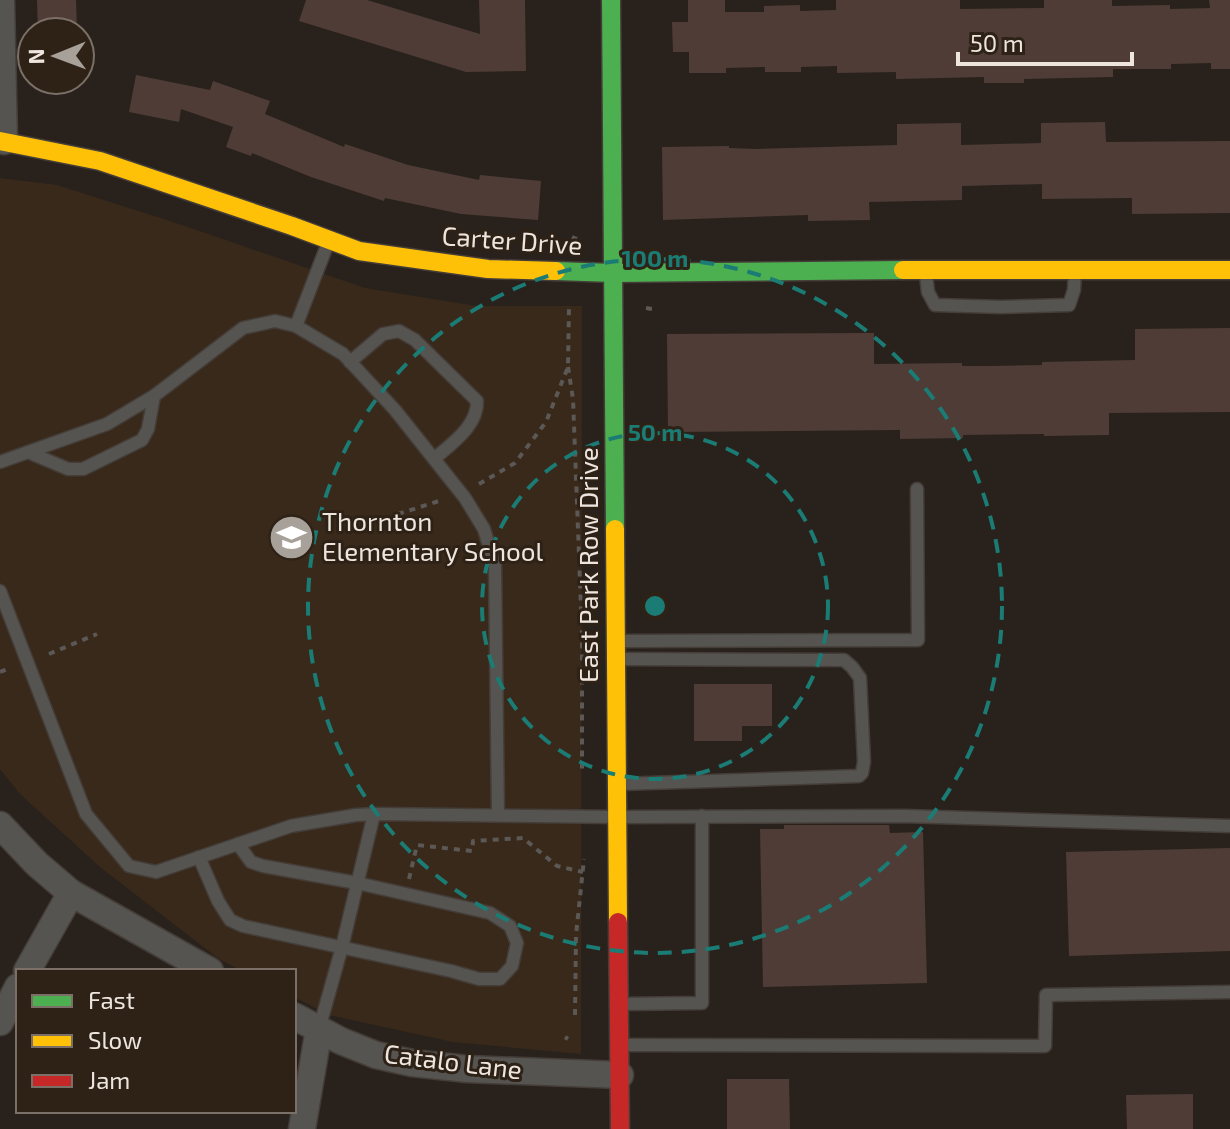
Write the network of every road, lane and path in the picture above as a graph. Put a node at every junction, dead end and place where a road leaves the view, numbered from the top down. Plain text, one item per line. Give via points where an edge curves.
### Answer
1 (1, 0) edge
2 (611, 0) edge
3 (2, 141) edge
4 (329, 240) junction
5 (1075, 269) junction
6 (1230, 270) edge
7 (926, 271) junction
8 (613, 273) junction
9 (569, 307) dead end
10 (296, 326) junction
11 (350, 362) junction
12 (568, 367) junction
13 (154, 396) junction
14 (28, 452) junction
15 (434, 459) junction
16 (0, 462) edge
17 (479, 484) dead end
18 (917, 489) dead end
19 (442, 500) dead end
20 (398, 514) dead end
21 (0, 591) edge
22 (14, 627) junction
23 (0, 631) edge
24 (97, 634) dead end
25 (616, 650) junction
26 (49, 654) dead end
27 (10, 668) dead end
28 (0, 672) edge
29 (582, 771) dead end
30 (617, 784) junction
31 (374, 814) junction
32 (498, 815) junction
33 (702, 816) junction
34 (617, 817) junction
35 (0, 825) edge
36 (1230, 826) edge
37 (238, 844) junction
38 (199, 857) junction
39 (584, 859) dead end
40 (413, 863) dead end
41 (583, 872) junction
42 (357, 883) junction
43 (581, 892) junction
44 (71, 893) junction
45 (588, 893) dead end
46 (342, 947) junction
47 (28, 969) edge
48 (206, 969) edge
49 (16, 991) edge
50 (1230, 992) edge
51 (619, 1004) junction
52 (575, 1015) dead end
53 (296, 1017) edge
54 (0, 1022) edge
55 (319, 1029) junction
56 (620, 1045) junction
57 (620, 1075) junction
58 (302, 1129) edge
59 (620, 1129) edge

1 - 3 street
2 - 8 street, East Park Row Drive
3 - 4 street, Carter Drive via 100,161
4 - 8 street, Carter Drive via 359,251 488,269
4 - 10 lane
5 - 6 street, Carter Drive
5 - 7 street, Carter Drive
5 - 7 lane via 1069,305 1001,307 935,305
7 - 8 street, Carter Drive
8 - 25 street, East Park Row Drive
9 - 12 path
10 - 11 lane
10 - 13 lane via 275,321 243,328
11 - 15 lane
11 - 15 lane via 383,334 399,331 477,401 477,412 465,431
12 - 17 path via 546,422 523,453
12 - 29 path via 582,634
13 - 14 lane via 107,424
13 - 14 lane via 142,440 83,469 68,469
14 - 16 lane
15 - 32 lane via 484,529 495,566
18 - 25 lane via 918,640
19 - 20 path
21 - 22 lane
22 - 23 lane
22 - 38 lane via 86,814 105,839 129,866 156,872
24 - 26 path
25 - 30 street, East Park Row Drive
25 - 30 lane via 844,660 860,678 864,762 859,776
27 - 28 path
30 - 34 street, East Park Row Drive
31 - 32 lane
31 - 37 lane via 291,826
31 - 42 lane
32 - 34 lane
33 - 34 lane
33 - 36 lane
33 - 51 lane via 702,1003
34 - 51 street, East Park Row Drive
35 - 44 street
37 - 38 lane
37 - 42 lane via 251,862 263,866
38 - 46 lane via 230,920
39 - 41 path
40 - 41 path via 417,845 472,851 473,841 523,838 557,866
41 - 43 path
42 - 46 lane
42 - 46 lane via 490,913 510,926 517,943 512,966 500,979 479,979
43 - 45 path
43 - 52 path
44 - 47 street
44 - 48 street
46 - 55 lane
49 - 54 street
50 - 56 lane via 1046,995 1045,1046
51 - 56 street, East Park Row Drive
53 - 55 street, Catalo Lane
55 - 57 street, Catalo Lane via 376,1055 412,1063
55 - 58 street
56 - 57 street, East Park Row Drive
57 - 59 street, East Park Row Drive

